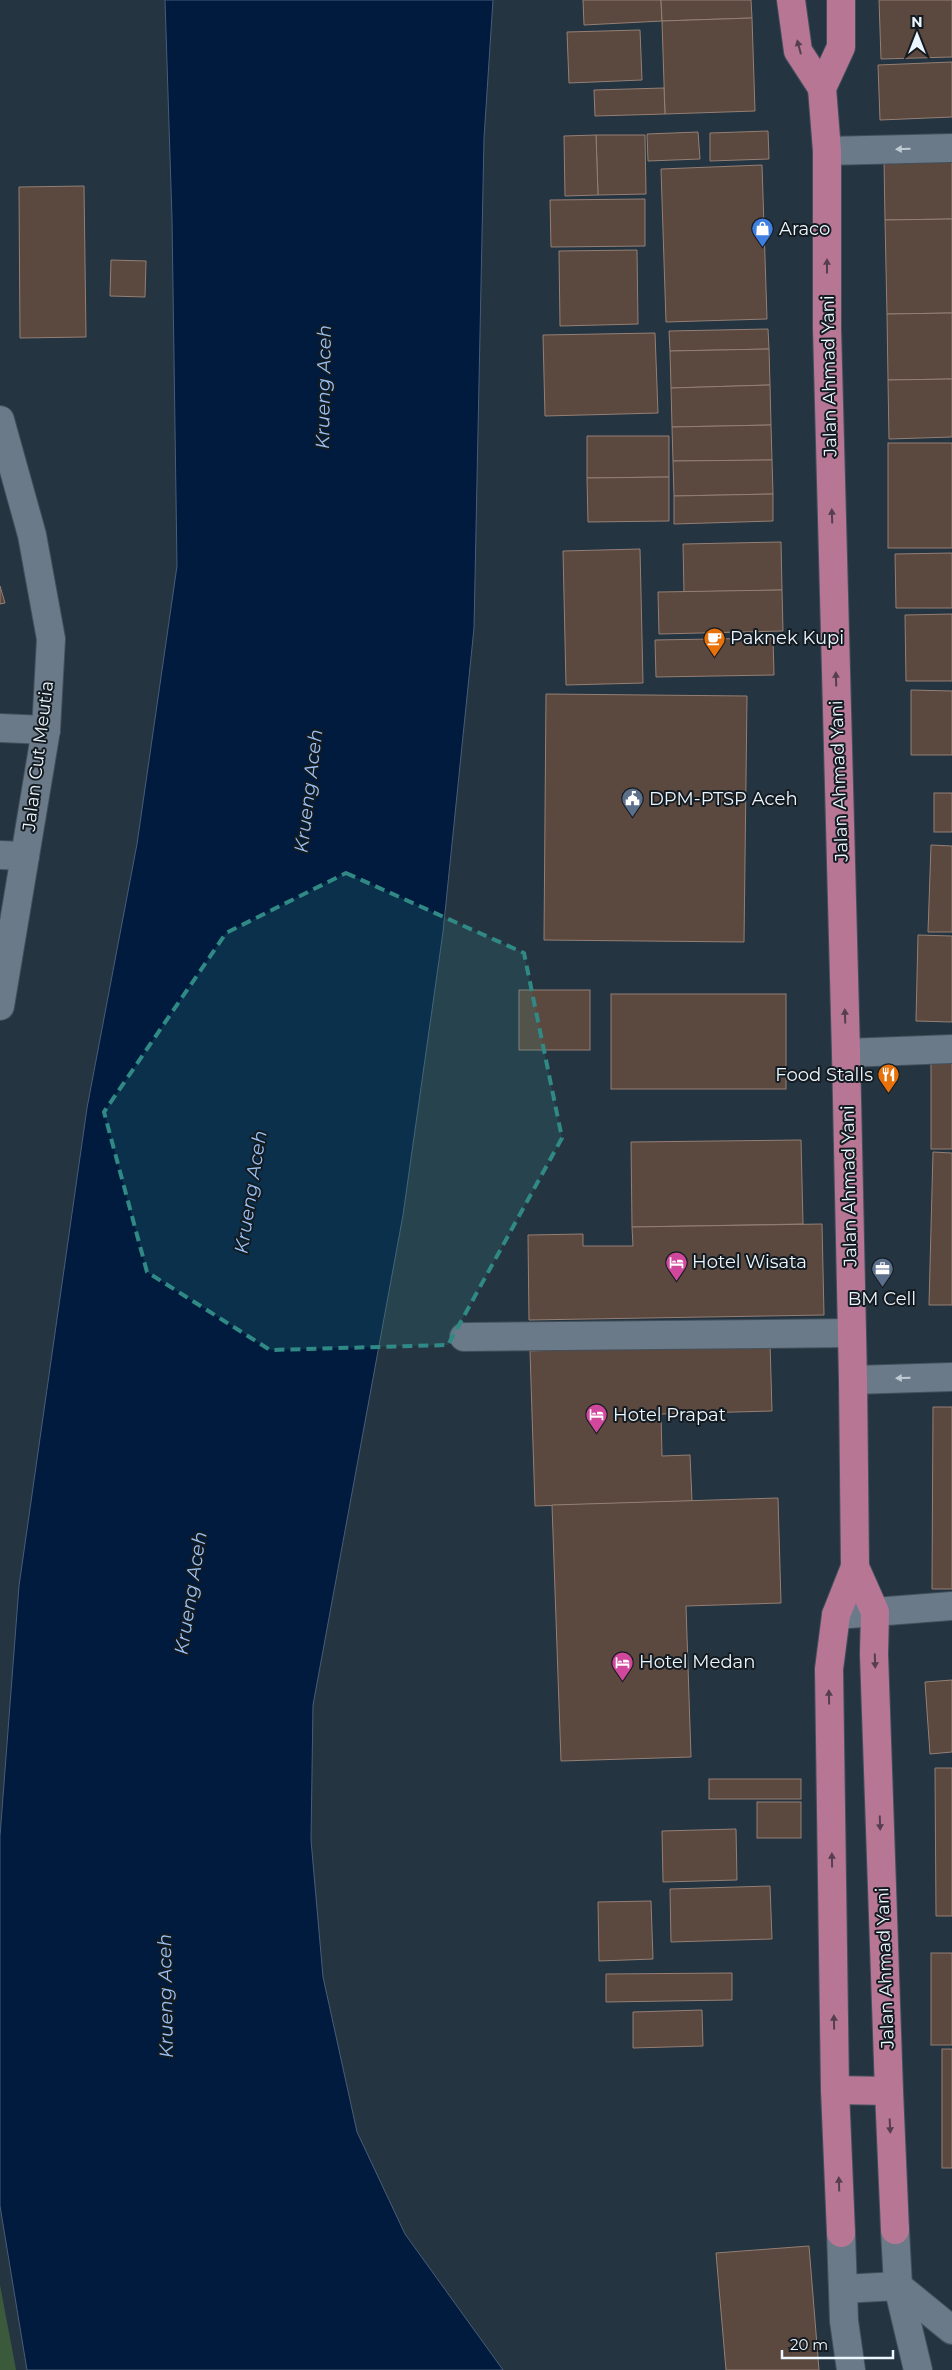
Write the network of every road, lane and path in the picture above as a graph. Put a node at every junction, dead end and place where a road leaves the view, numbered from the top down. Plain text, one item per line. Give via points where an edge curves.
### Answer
1 (791, 0) edge
2 (841, 0) edge
3 (822, 88) junction
4 (952, 148) edge
5 (827, 151) junction
6 (0, 420) edge
7 (0, 728) edge
8 (46, 730) junction
9 (12, 856) edge
10 (0, 1006) edge
11 (952, 1048) edge
12 (846, 1054) junction
13 (852, 1333) junction
14 (464, 1337) dead end
15 (952, 1377) edge
16 (853, 1380) junction
17 (854, 1567) junction
18 (952, 1606) edge
19 (875, 1612) junction
20 (836, 1615) junction
21 (835, 2090) junction
22 (888, 2091) junction
23 (895, 2230) joint
24 (841, 2233) joint
25 (898, 2286) junction
26 (843, 2289) junction
27 (952, 2330) edge
28 (851, 2370) edge
29 (918, 2370) edge

3 -> 1 main road via 798,50
2 - 3 main road, Jalan Ahmad Yani via 841,48
3 - 5 main road, Jalan Ahmad Yani
4 -> 5 street
12 -> 5 main road, Jalan Ahmad Yani via 827,328
6 - 8 street, Jalan Cut Meutia via 32,535 52,639
7 - 8 street
8 - 9 street, Jalan Cut Meutia
9 - 10 street, Jalan Cut Meutia
11 - 12 street
12 - 13 main road, Jalan Ahmad Yani
13 - 14 street
13 - 16 main road, Jalan Ahmad Yani
15 -> 16 street
16 - 17 main road, Jalan Ahmad Yani
17 - 19 main road, Jalan Ahmad Yani
17 - 20 main road, Jalan Ahmad Yani
18 - 19 street
19 - 20 street
19 -> 22 main road, Jalan Ahmad Yani
21 -> 20 main road, Jalan Ahmad Yani via 828,1669
21 - 22 main road
24 -> 21 main road, Jalan Ahmad Yani
22 -> 23 main road, Jalan Ahmad Yani
23 - 25 street, Jalan Ahmad Yani
24 - 26 street
25 - 26 street
25 - 27 street
25 - 29 street, Jalan Ahmad Yani
26 - 28 street

